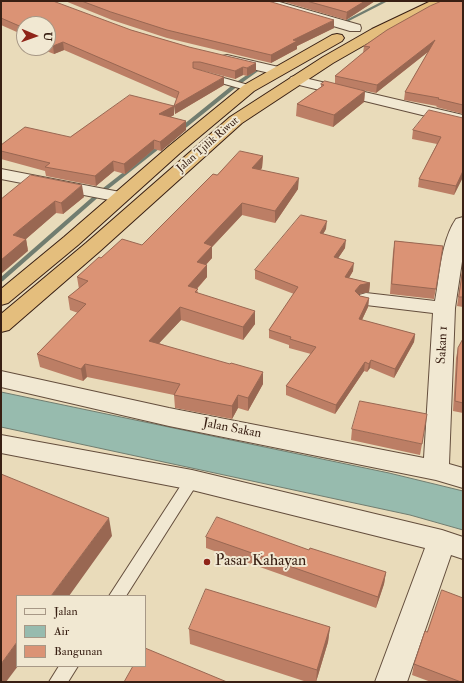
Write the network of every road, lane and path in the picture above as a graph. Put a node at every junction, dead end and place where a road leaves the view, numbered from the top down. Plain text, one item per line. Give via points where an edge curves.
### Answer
1 (263, 1) edge
2 (410, 1) edge
3 (441, 1) edge
4 (355, 28) junction
5 (213, 55) edge
6 (278, 71) junction
7 (204, 75) edge
8 (296, 80) junction
9 (249, 88) junction
10 (463, 120) edge
11 (1, 174) edge
12 (120, 197) junction
13 (463, 223) edge
14 (71, 241) junction
15 (93, 247) junction
16 (1, 299) edge
17 (366, 299) edge
18 (444, 308) junction
19 (1, 325) edge
20 (1, 379) edge
21 (1, 444) edge
22 (436, 470) junction
23 (463, 478) edge
24 (192, 480) junction
25 (452, 544) edge
26 (118, 595) edge
27 (68, 667) edge
28 (58, 682) edge
29 (391, 682) edge

1 - 4 street
2 - 4 highway, Jalan Tjilik Riwut
3 - 8 highway, Jalan Tjilik Riwut via 377,32
4 - 6 highway, Jalan Tjilik Riwut
5 - 6 street
6 - 9 highway, Jalan Tjilik Riwut
7 - 9 lane
8 - 10 street
8 - 15 highway, Jalan Tjilik Riwut via 236,120
9 - 12 highway, Jalan Tjilik Riwut
11 - 12 street
12 - 14 highway, Jalan Tjilik Riwut
13 - 18 street, Sakan 1 via 455,245
14 - 15 highway
14 - 16 highway, Jalan Tjilik Riwut
15 - 19 highway, Jalan Tjilik Riwut
17 - 18 street
18 - 22 street, Sakan 1
20 - 22 street, Jalan Sakan via 169,417
21 - 24 street
22 - 23 street, Jalan Sakan
24 - 25 street
24 - 26 lane
25 - 29 street
27 - 28 lane

